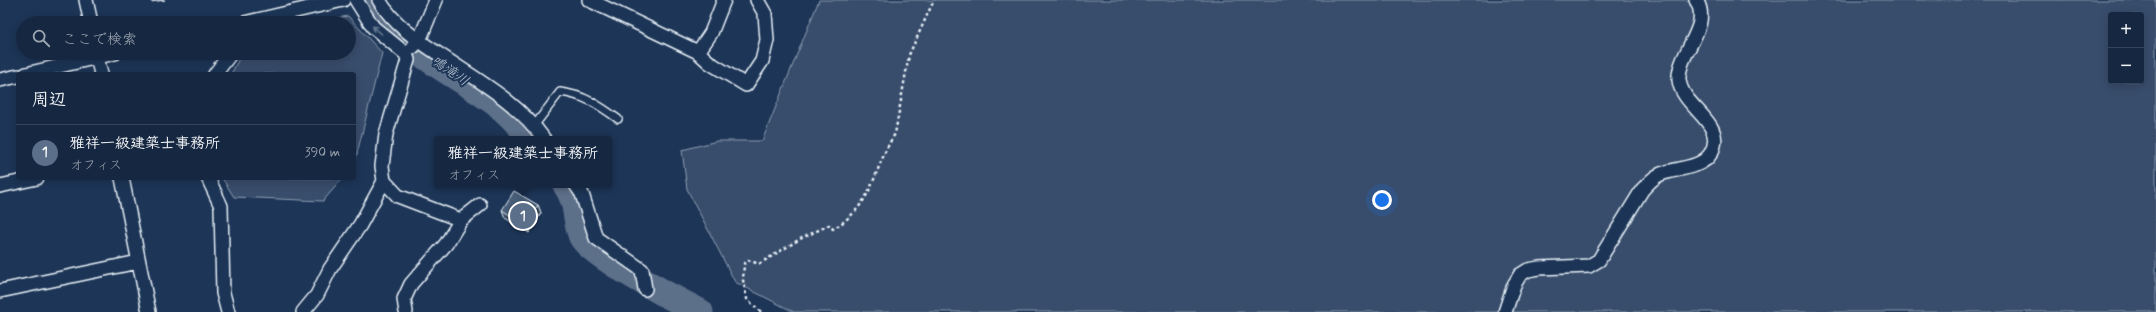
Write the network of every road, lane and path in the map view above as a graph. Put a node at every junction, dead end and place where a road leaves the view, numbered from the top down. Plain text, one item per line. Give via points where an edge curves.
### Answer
1 (86, 0) edge
2 (343, 0) edge
3 (356, 0) edge
4 (379, 0) edge
5 (436, 0) edge
6 (589, 0) edge
7 (724, 0) edge
8 (757, 0) edge
9 (934, 0) edge
10 (1696, 0) edge
11 (89, 16) edge
12 (274, 16) edge
13 (412, 47) junction
14 (698, 52) junction
15 (78, 60) edge
16 (98, 60) edge
17 (226, 60) edge
18 (33, 72) edge
19 (101, 72) edge
20 (217, 72) edge
21 (16, 76) edge
22 (0, 80) edge
23 (618, 120) dead end
24 (534, 126) junction
25 (542, 136) edge
26 (28, 180) edge
27 (122, 180) edge
28 (209, 180) edge
29 (384, 181) junction
30 (0, 186) edge
31 (578, 188) edge
32 (480, 205) dead end
33 (461, 220) junction
34 (138, 262) junction
35 (645, 289) dead end
36 (0, 292) edge
37 (149, 312) edge
38 (228, 312) edge
39 (303, 312) edge
40 (406, 312) edge
41 (761, 312) edge
42 (1505, 312) edge

1 - 11 street
2 - 12 street
13 -> 3 street via 373,27
4 - 13 street
5 - 13 street
6 - 14 street
7 - 14 street via 710,33
8 - 14 street via 765,14 767,40 762,61 746,85 710,63
9 - 41 path via 909,55 895,134 868,196 848,220 833,229 829,225 800,238 759,264 748,260 744,264 743,280 747,299
10 - 42 street via 1699,4 1699,27 1681,62 1680,82 1692,105 1712,128 1716,137 1710,155 1700,163 1660,174 1651,180 1642,190 1599,260 1589,266 1539,268 1520,275
13 - 24 street via 499,94
13 - 29 street via 386,134 382,166
15 - 18 street
16 - 19 street
17 - 20 street
21 - 22 street
23 - 24 lane via 595,102 560,92
24 - 25 street
26 - 30 street
27 - 34 street
28 - 38 street via 221,206 223,293
29 - 33 street via 398,196
29 - 39 street via 317,295
31 - 35 street via 596,238 642,270
32 - 33 street
33 - 40 street via 446,244 411,284 404,299
34 - 36 street
34 - 37 street

